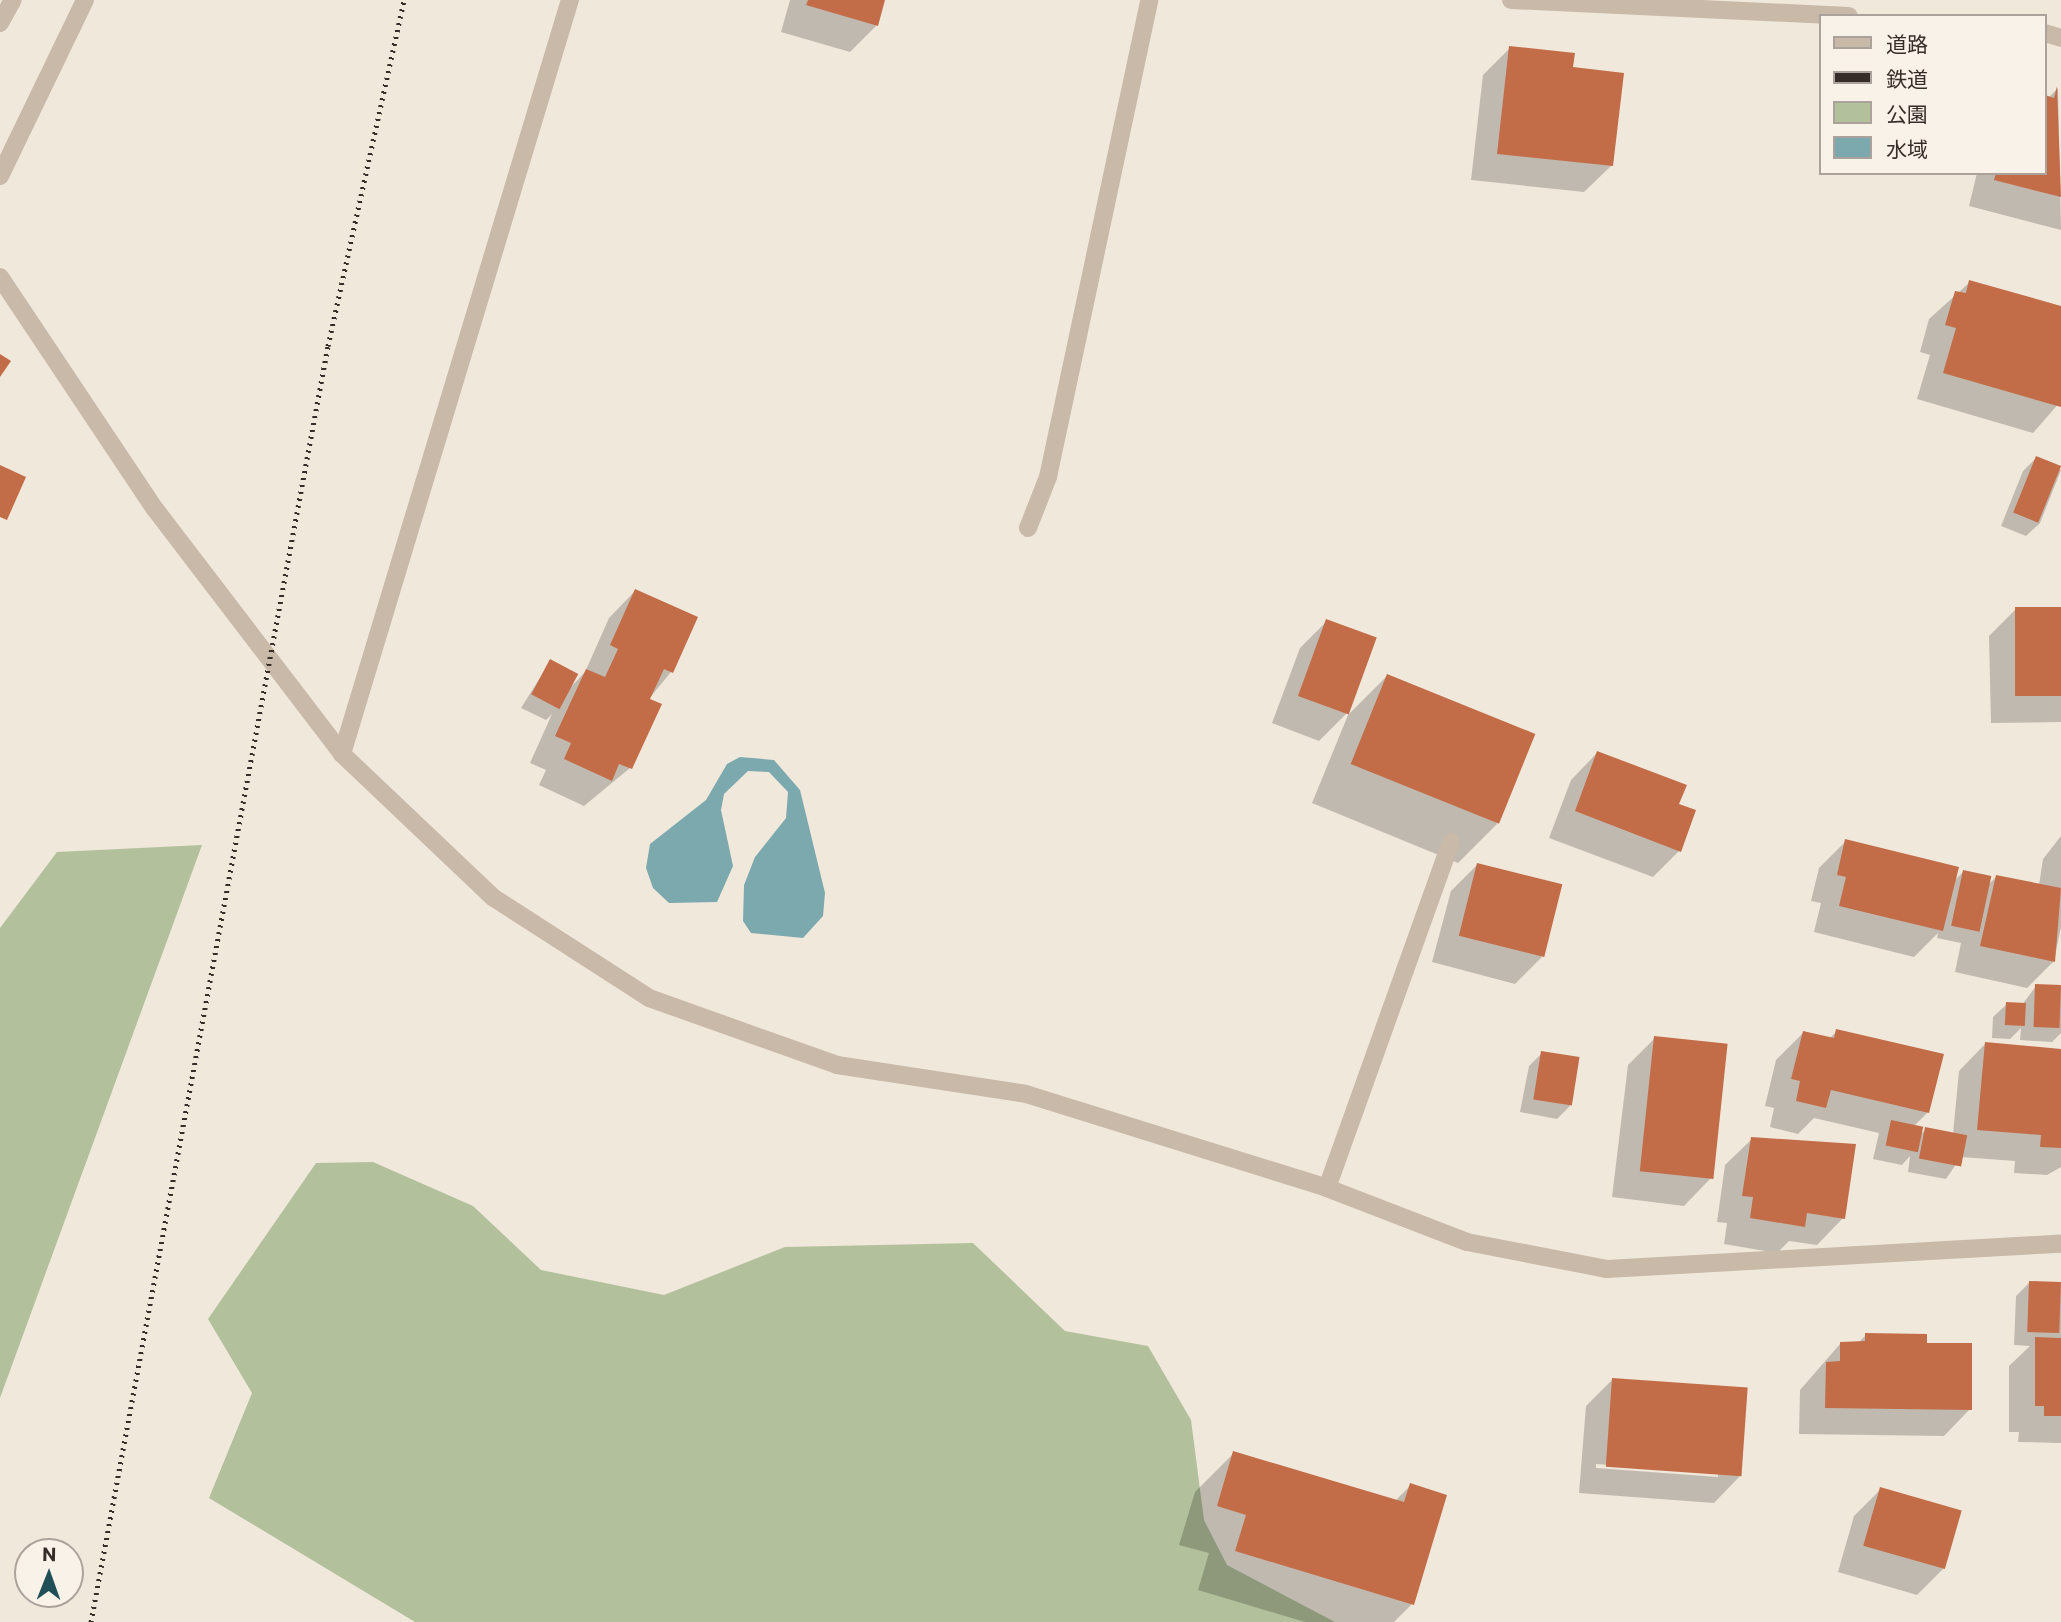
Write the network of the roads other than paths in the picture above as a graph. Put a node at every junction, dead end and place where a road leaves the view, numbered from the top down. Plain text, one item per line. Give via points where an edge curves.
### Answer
1 (13, 0) edge
2 (85, 0) edge
3 (570, 0) edge
4 (1149, 0) edge
5 (1511, 0) edge
6 (1820, 15) edge
7 (0, 23) edge
8 (0, 176) edge
9 (0, 277) edge
10 (1028, 528) dead end
11 (342, 754) junction
12 (1451, 842) dead end
13 (1327, 1188) junction
14 (2061, 1244) edge

1 - 7 street
2 - 8 street
3 - 11 street
4 - 10 street via 1048,477
5 - 6 street
9 - 11 street via 155,509
11 - 13 street via 494,898 649,998 837,1065 1026,1094
12 - 13 street
13 - 14 street via 1467,1242 1607,1269

